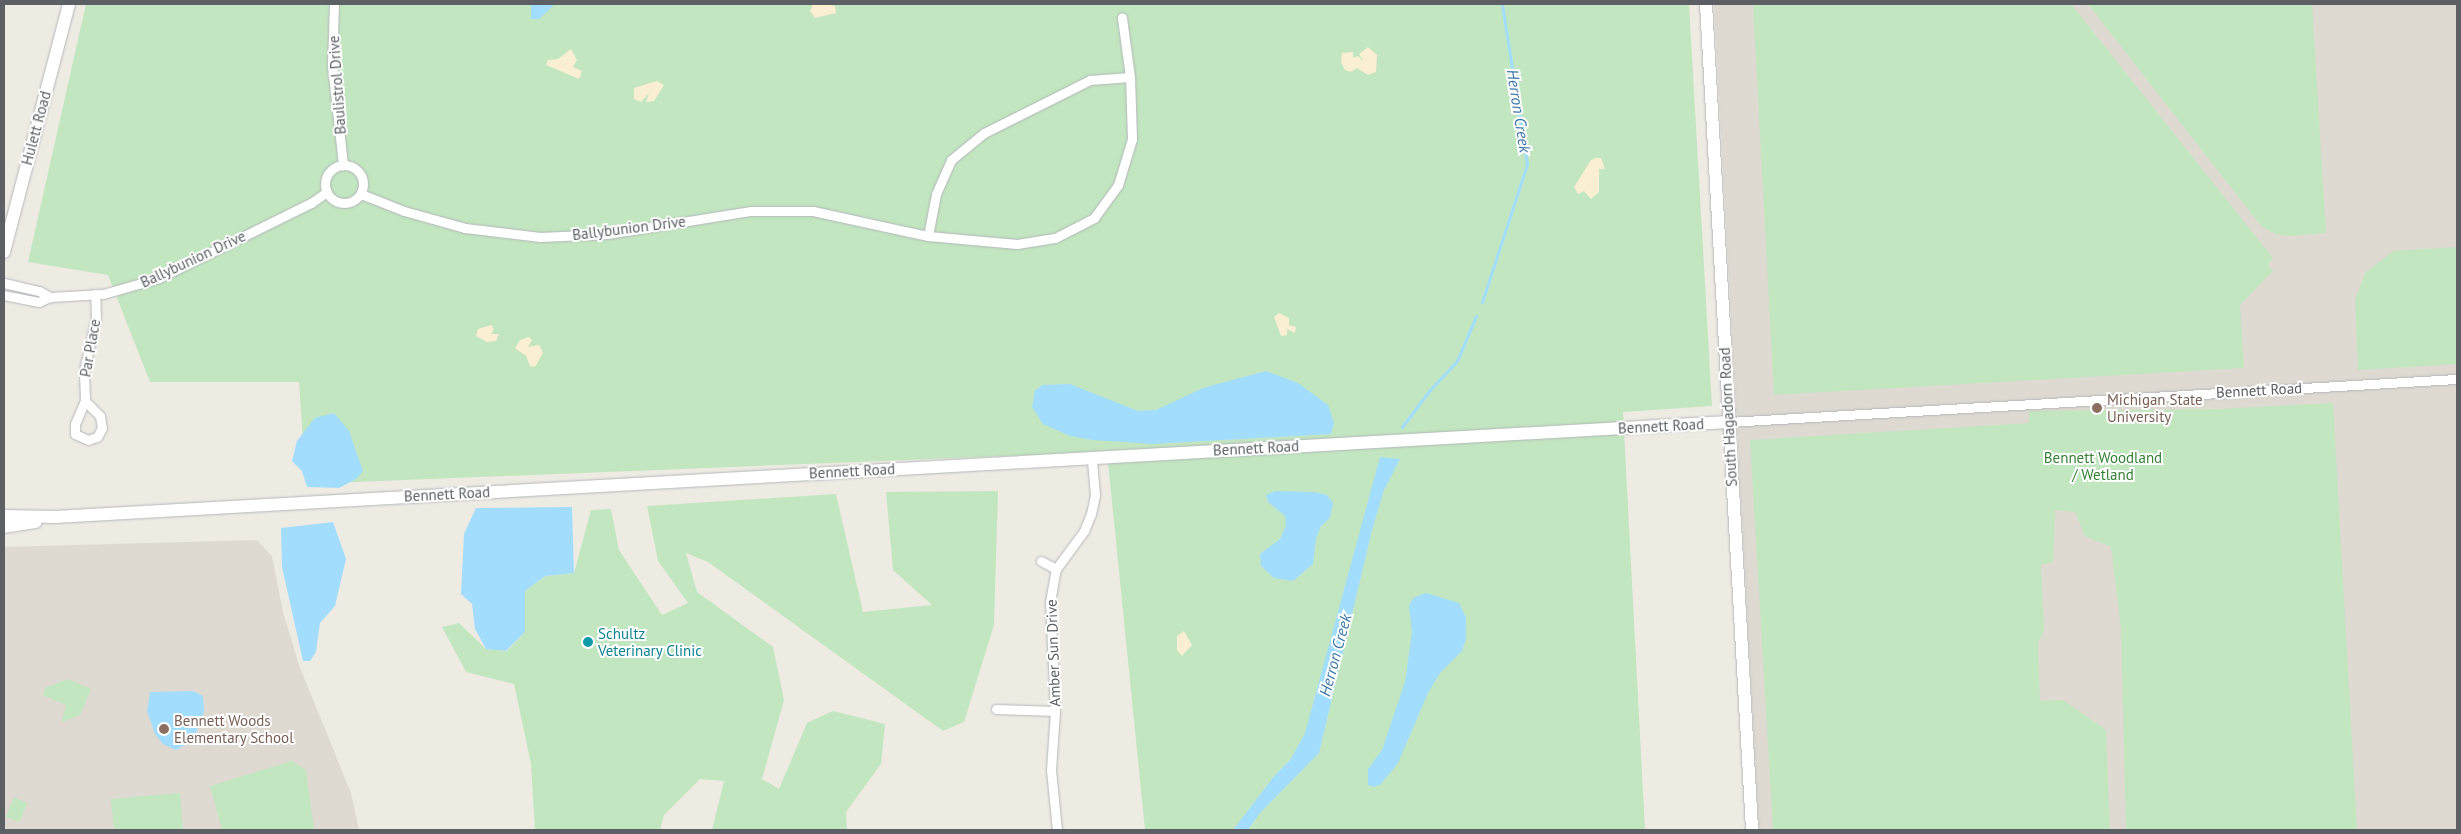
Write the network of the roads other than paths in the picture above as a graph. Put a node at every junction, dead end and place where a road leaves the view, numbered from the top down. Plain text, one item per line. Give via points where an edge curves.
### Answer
1 (69, 4) edge
2 (334, 4) edge
3 (1706, 4) edge
4 (1122, 18) dead end
5 (1130, 77) junction
6 (343, 165) junction
7 (327, 192) junction
8 (361, 194) junction
9 (928, 236) junction
10 (4, 252) edge
11 (4, 283) edge
12 (95, 294) junction
13 (4, 296) edge
14 (50, 297) junction
15 (2457, 379) edge
16 (85, 402) dead end
17 (1728, 422) junction
18 (1092, 457) junction
19 (4, 516) edge
20 (55, 517) junction
21 (4, 527) edge
22 (1041, 561) dead end
23 (1056, 569) junction
24 (996, 709) dead end
25 (1055, 711) junction
26 (1057, 830) edge
27 (1752, 830) edge

1 - 10 street, Hulett Road
2 - 6 street, Baulistrol Drive via 332,65
3 - 17 street, South Hagadorn Road
4 - 5 street, Ballybunion Drive
5 - 9 street via 1090,80 984,133 951,160 936,194
5 - 9 street, Ballybunion Drive via 1132,139 1118,185 1094,218 1056,238 1017,244
6 - 7 street via 328,174
6 - 8 street via 359,172 363,182
7 - 8 street via 341,203 350,202
7 - 12 street, Ballybunion Drive via 311,203 159,278 130,288
8 - 9 street, Ballybunion Drive via 404,211 466,228 540,237 607,234 751,211 813,211
11 - 14 street, Ballybunion Drive via 39,291
12 - 14 street, Ballybunion Drive
12 - 16 street, Par Place via 96,318 84,370
13 - 14 street, Ballybunion Drive via 39,302
15 - 17 street, Bennett Road
17 - 18 street, Bennett Road
17 - 27 street, South Hagadorn Road
18 - 20 street, Bennett Road
18 - 23 street, Amber Sun Drive via 1095,495 1091,514 1084,531
19 - 20 street, Bennett Road
20 - 21 street, Bennett Road
22 - 23 street
23 - 25 street, Amber Sun Drive via 1050,602
24 - 25 street
25 - 26 street, Amber Sun Drive via 1051,770

